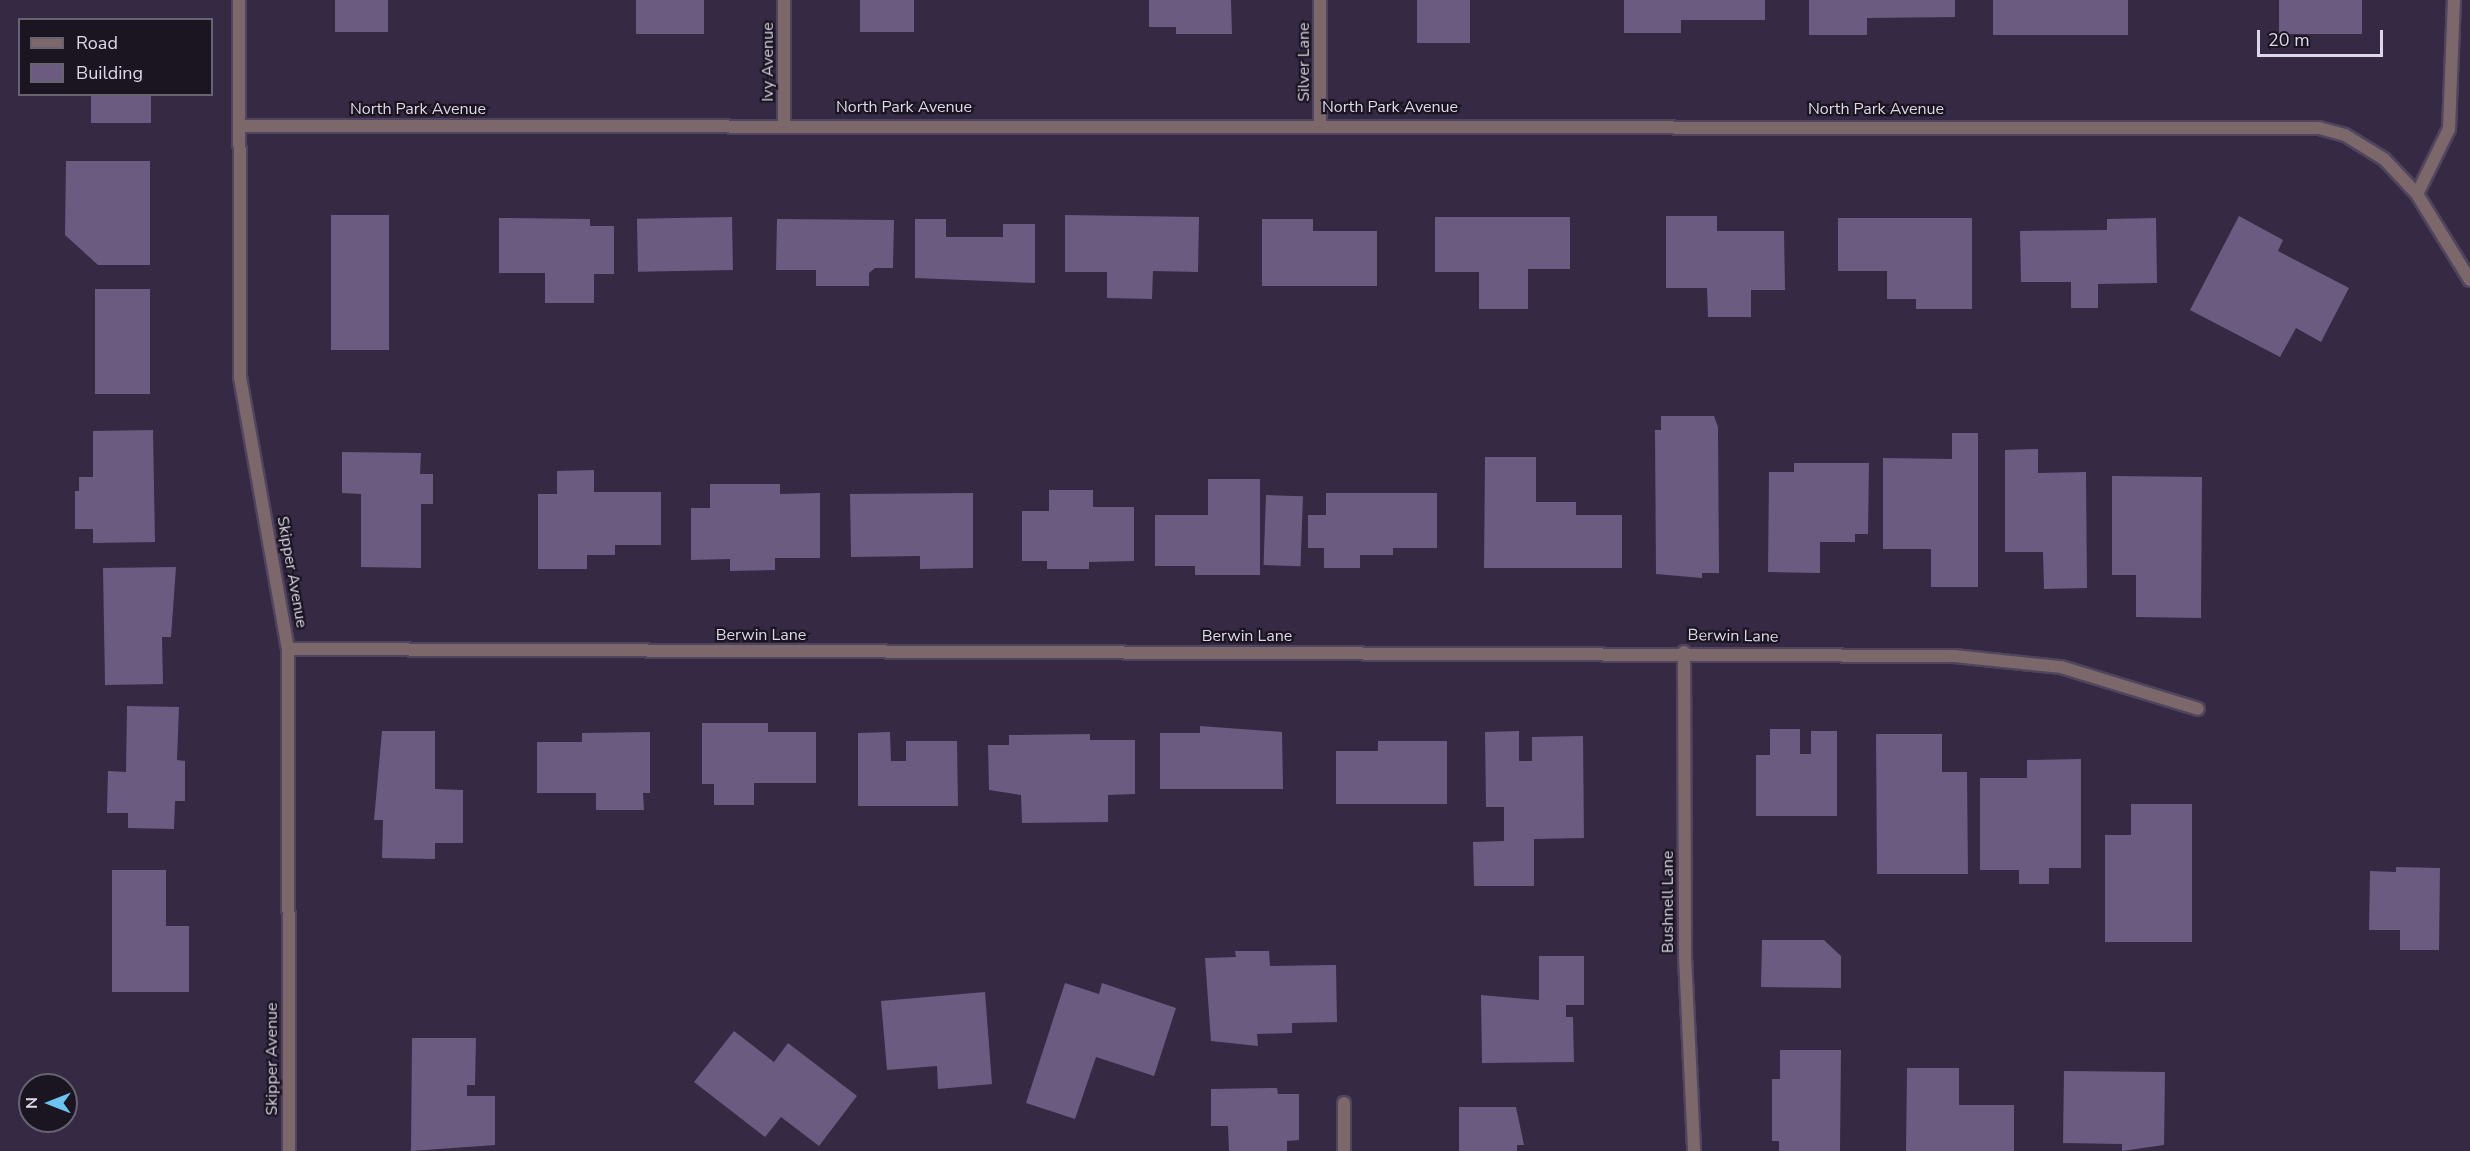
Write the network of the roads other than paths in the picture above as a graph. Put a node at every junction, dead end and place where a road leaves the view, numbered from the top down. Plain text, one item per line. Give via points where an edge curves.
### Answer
1 (239, 0) edge
2 (784, 0) edge
3 (1320, 0) edge
4 (2454, 0) edge
5 (784, 123) junction
6 (1320, 123) junction
7 (238, 126) junction
8 (2417, 194) junction
9 (2470, 280) edge
10 (288, 649) junction
11 (1684, 652) junction
12 (2198, 709) dead end
13 (1344, 1103) dead end
14 (289, 1151) edge
15 (1344, 1151) edge
16 (1694, 1151) edge

1 - 7 street, Skipper Avenue
2 - 5 street, Ivy Avenue
3 - 6 street, Silver Lane
4 - 8 street via 2449,129
5 - 6 street, North Park Avenue
5 - 7 street, North Park Avenue
6 - 8 street, North Park Avenue via 2319,128 2375,153
7 - 10 street, Skipper Avenue via 240,377
8 - 9 street, North Park Avenue
10 - 11 street, Berwin Lane
10 - 14 street, Skipper Avenue
11 - 12 street, Berwin Lane via 2010,658 2125,683
11 - 16 street, Bushnell Lane via 1685,957
13 - 15 street

